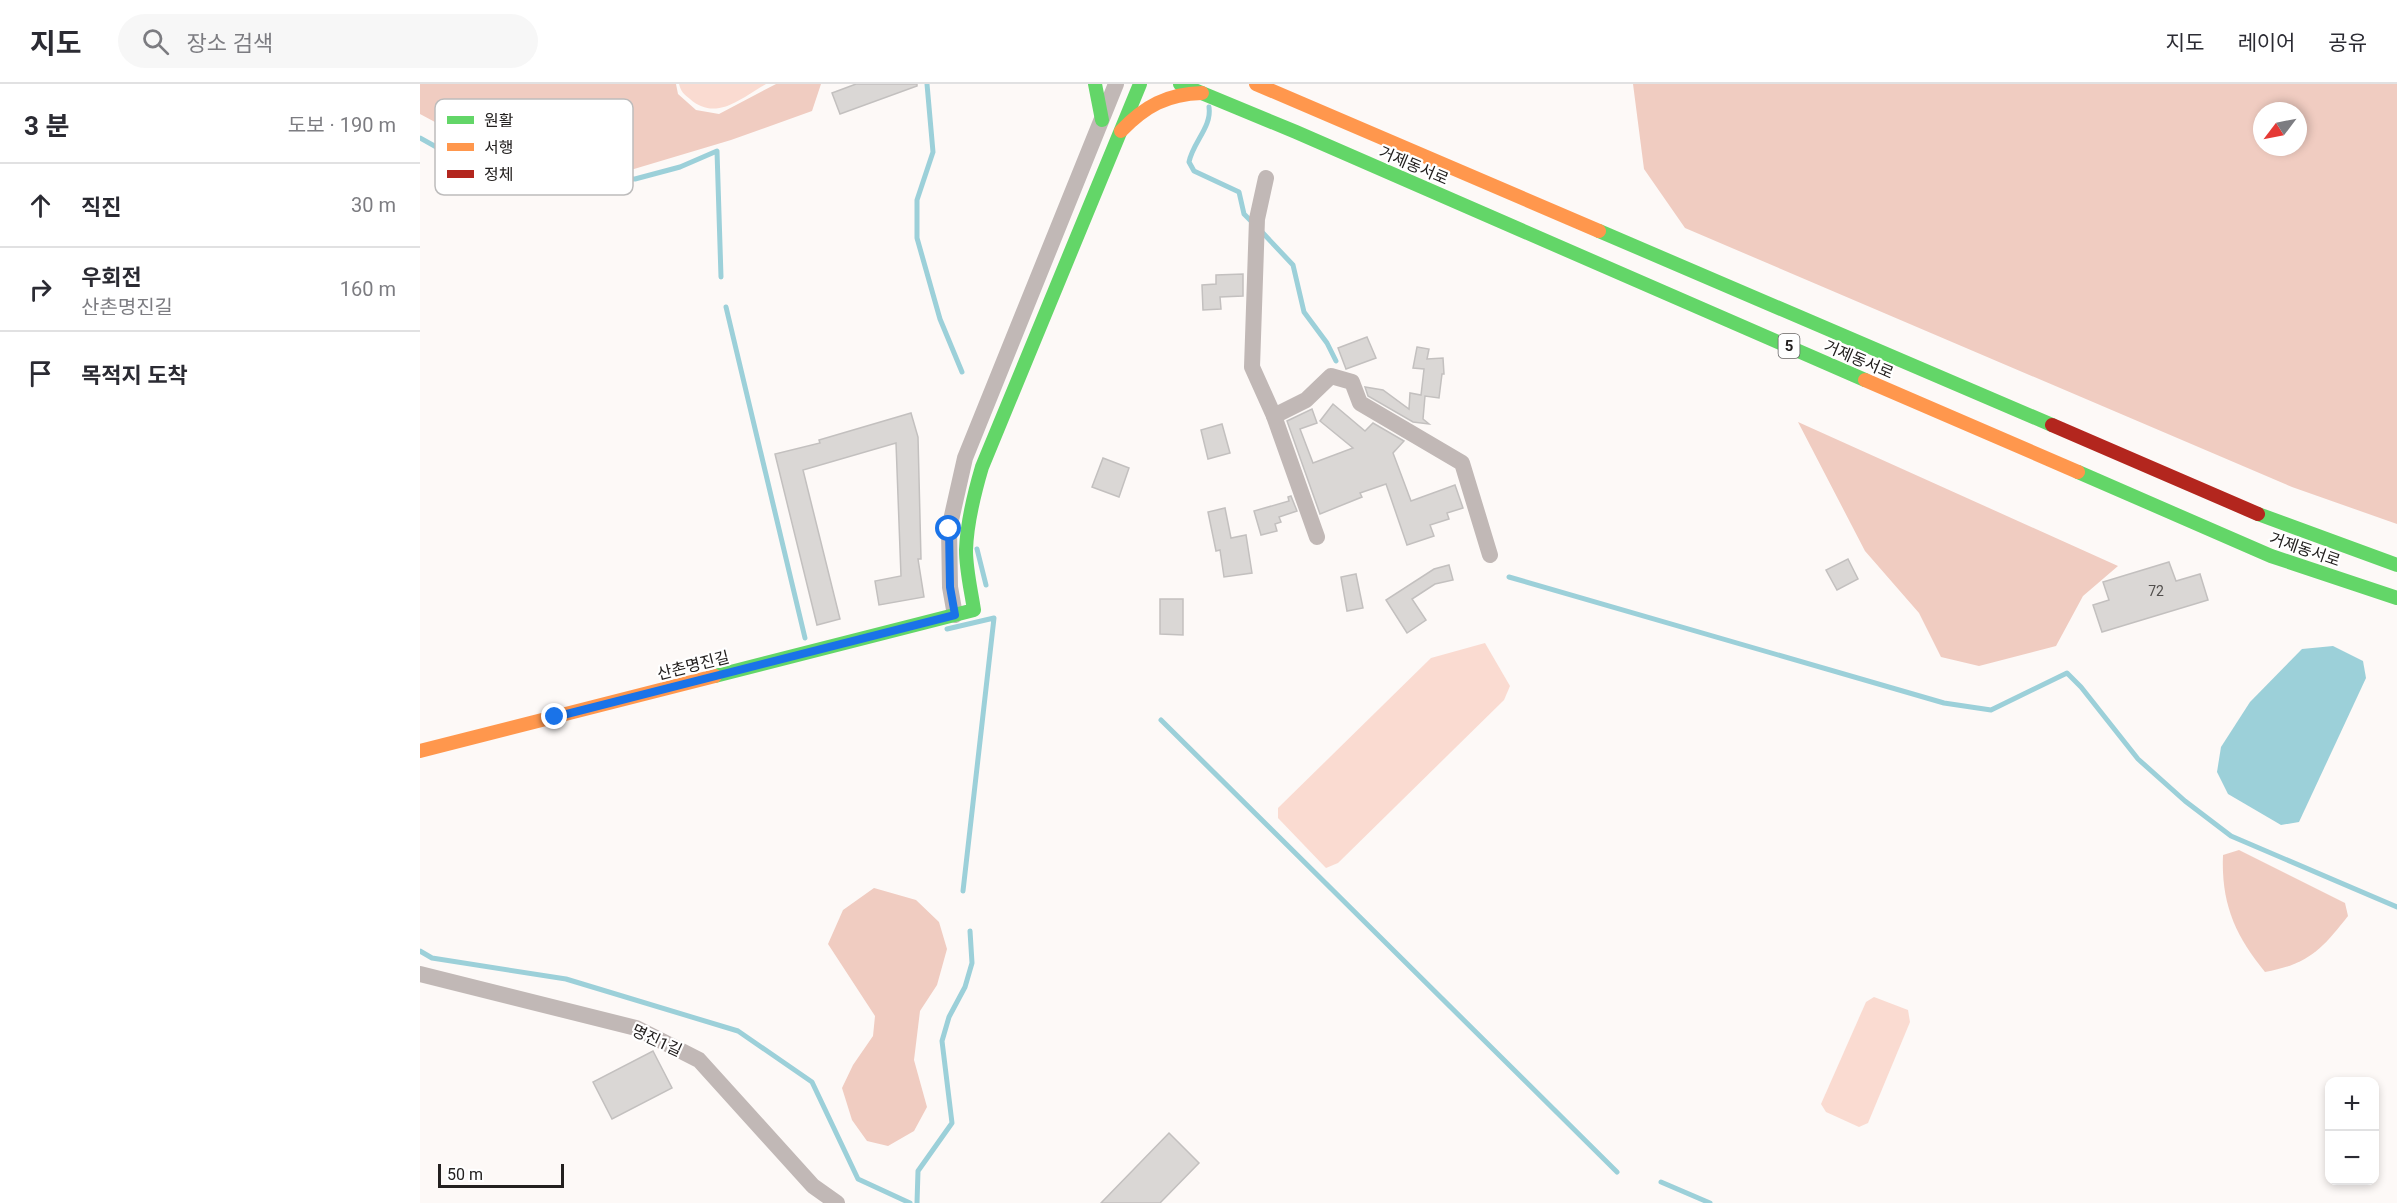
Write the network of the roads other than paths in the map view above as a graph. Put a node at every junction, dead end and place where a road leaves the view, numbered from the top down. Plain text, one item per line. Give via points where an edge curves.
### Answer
1 (1095, 84) edge
2 (1116, 84) edge
3 (1140, 84) edge
4 (1180, 84) edge
5 (1256, 84) edge
6 (1202, 93) junction
7 (1102, 120) junction
8 (1121, 131) junction
9 (1266, 178) dead end
10 (1274, 416) junction
11 (1317, 537) dead end
12 (1490, 555) dead end
13 (2397, 565) edge
14 (2397, 598) edge
15 (955, 615) junction
16 (420, 751) edge
17 (420, 974) edge
18 (837, 1203) edge

1 - 7 main road
2 - 7 street
3 - 8 main road
4 - 6 main road, 거제동서로 / 5
5 - 13 main road, 거제동서로 / 5 via 2276,521
6 - 8 main road via 1157,100
6 - 14 main road, 거제동서로 / 5 via 2271,556
7 - 15 street via 964,458 949,529 950,587
8 - 15 main road, 산촌명진길 via 982,466 967,539 975,609
9 - 10 street via 1255,244 1252,367
10 - 11 street
10 - 12 street via 1306,400 1331,376 1352,382 1360,403 1462,463
15 - 16 main road, 산촌명진길
17 - 18 street, 명진1길 via 636,1028 699,1060 813,1186

